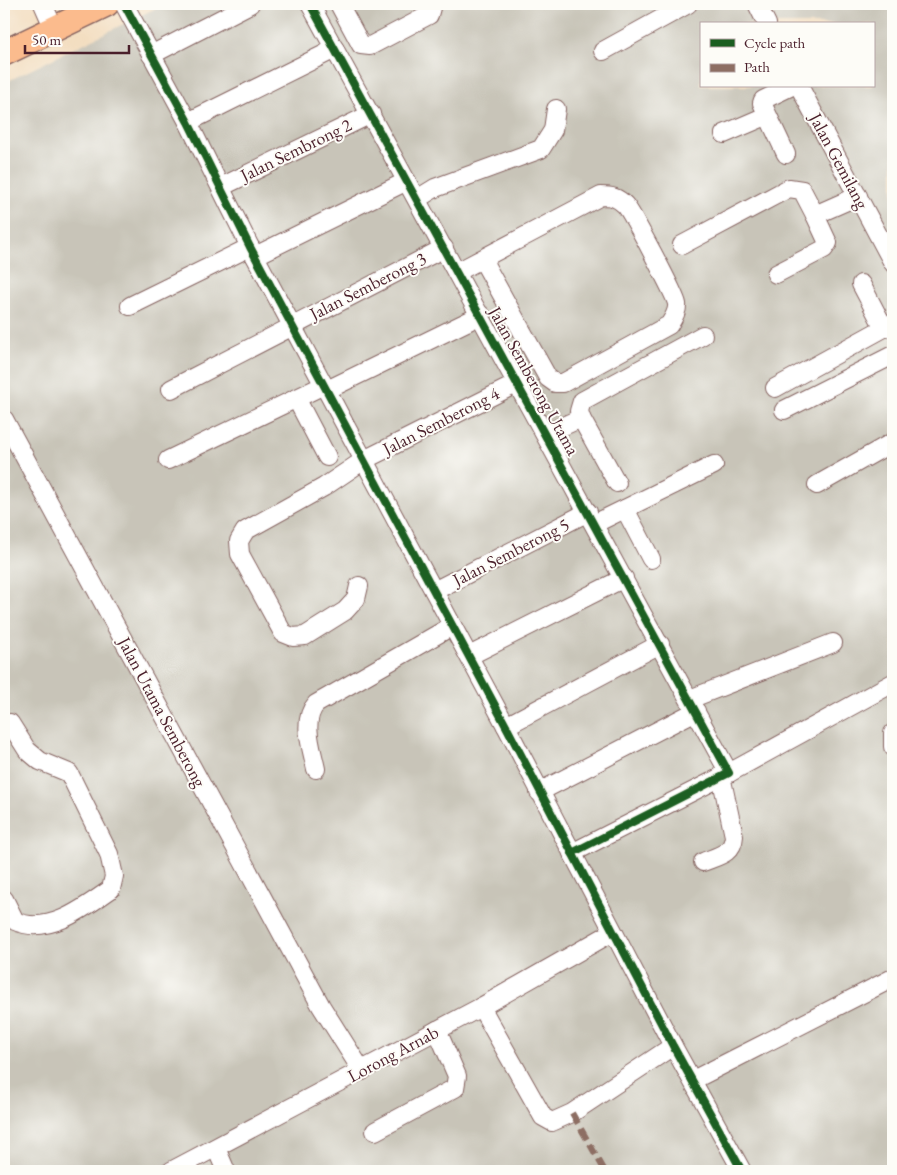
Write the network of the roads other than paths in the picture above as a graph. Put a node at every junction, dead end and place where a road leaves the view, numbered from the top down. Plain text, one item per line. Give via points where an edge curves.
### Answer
1 (43, 4) edge
2 (124, 4) edge
3 (250, 4) edge
4 (310, 4) edge
5 (340, 4) edge
6 (432, 4) edge
7 (688, 4) edge
8 (757, 4) edge
9 (91, 7) edge
10 (766, 22) edge
11 (54, 29) junction
12 (335, 49) junction
13 (603, 51) dead end
14 (4, 53) edge
15 (151, 55) junction
16 (788, 88) edge
17 (800, 88) edge
18 (556, 109) dead end
19 (371, 114) junction
20 (766, 116) junction
21 (188, 122) junction
22 (724, 134) dead end
23 (786, 154) dead end
24 (407, 181) junction
25 (221, 187) junction
26 (858, 196) junction
27 (417, 198) junction
28 (815, 215) junction
29 (682, 245) dead end
30 (444, 248) junction
31 (252, 251) junction
32 (482, 259) junction
33 (893, 263) edge
34 (457, 272) junction
35 (776, 274) dead end
36 (861, 284) dead end
37 (130, 306) dead end
38 (481, 315) junction
39 (292, 325) junction
40 (888, 326) edge
41 (703, 335) dead end
42 (893, 355) edge
43 (518, 383) junction
44 (326, 387) junction
45 (775, 388) dead end
46 (171, 389) dead end
47 (296, 398) junction
48 (784, 410) dead end
49 (581, 418) junction
50 (4, 419) edge
51 (546, 434) junction
52 (893, 442) edge
53 (327, 457) dead end
54 (168, 460) dead end
55 (364, 460) junction
56 (714, 465) dead end
57 (617, 483) dead end
58 (817, 485) dead end
59 (625, 509) junction
60 (591, 518) junction
61 (651, 559) dead end
62 (624, 578) junction
63 (359, 586) dead end
64 (434, 591) junction
65 (452, 626) junction
66 (833, 643) dead end
67 (660, 644) junction
68 (469, 656) junction
69 (891, 689) edge
70 (693, 705) junction
71 (10, 723) dead end
72 (506, 726) junction
73 (893, 733) edge
74 (893, 748) edge
75 (316, 770) dead end
76 (725, 774) junction
77 (539, 792) junction
78 (572, 853) junction
79 (703, 862) dead end
80 (4, 899) edge
81 (613, 932) junction
82 (893, 978) edge
83 (481, 1007) junction
84 (437, 1030) junction
85 (673, 1046) junction
86 (362, 1071) junction
87 (693, 1080) junction
88 (375, 1132) dead end
89 (216, 1148) junction
90 (171, 1171) edge
91 (226, 1171) edge
92 (742, 1171) edge

1 - 11 street
2 - 15 street
3 - 15 street
4 - 12 street, Jalan Semberong Utama
5 - 6 street via 361,45 370,46 429,15
7 - 13 street
8 - 10 street
9 - 11 highway
11 - 14 highway
12 - 19 street, Jalan Semberong Utama
12 - 21 street
15 - 21 street
16 - 20 street via 763,100
17 - 26 street, Jalan Gemilang
18 - 27 street via 553,130 541,149 435,188
19 - 24 street, Jalan Semberong Utama
19 - 25 street, Jalan Sembrong 2
20 - 22 street
20 - 23 street
21 - 25 street
24 - 27 street, Jalan Semberong Utama
24 - 31 street
25 - 31 street
26 - 28 street
26 - 33 street, Jalan Gemilang
27 - 30 street, Jalan Semberong Utama
28 - 29 street via 802,190 789,188
28 - 35 street via 828,243 824,249
30 - 34 street, Jalan Semberong Utama
30 - 39 street, Jalan Semberong 3
31 - 37 street
31 - 39 street
32 - 32 street via 601,196 614,196 626,206 654,258 677,303 676,314 669,325 563,383 555,383 548,378
32 - 34 street
34 - 38 street, Jalan Semberong Utama
36 - 40 street
38 - 43 street, Jalan Semberong Utama
38 - 44 street
39 - 44 street
39 - 46 street, Jalan Semberong 3
40 - 45 street
41 - 49 street via 582,401
42 - 48 street
43 - 51 street, Jalan Semberong Utama
43 - 55 street, Jalan Semberong 4
44 - 47 street
44 - 55 street
47 - 53 street
47 - 54 street
49 - 51 street
49 - 57 street
50 - 86 street, Jalan Utama Semberong via 320,1006
51 - 60 street, Jalan Semberong Utama
52 - 58 street
55 - 63 street, Jalan Semberong 4 via 324,487 245,531 239,541 240,554 283,633 292,637 305,636 345,611 356,599
55 - 64 street
56 - 59 street, Jalan Semberong 5
59 - 60 street, Jalan Semberong 5
59 - 61 street
60 - 62 street, Jalan Semberong Utama
60 - 64 street, Jalan Semberong 5
62 - 67 street, Jalan Semberong Utama
62 - 68 street
64 - 65 street
65 - 68 street
65 - 75 street via 316,704 308,722
66 - 70 street
67 - 70 street, Jalan Semberong Utama
67 - 72 street
68 - 72 street
69 - 76 street
70 - 76 street, Jalan Semberong Utama
70 - 77 street
71 - 80 street via 27,750 40,761 70,773 109,854 114,876 111,889 104,894 40,926 27,927 15,922
72 - 77 street
73 - 74 street
76 - 78 street
76 - 79 street, Jalan Semberong Utama via 733,845 730,850
77 - 78 street
78 - 81 street
81 - 83 street, Lorong Arnab
81 - 85 street
82 - 87 street
83 - 84 street, Lorong Arnab
83 - 85 street via 543,1117 552,1122 572,1113
84 - 86 street, Lorong Arnab
84 - 88 street via 457,1076 455,1088
85 - 87 street
86 - 89 street, Lorong Arnab
87 - 92 street
89 - 90 street, Lorong Arnab
89 - 91 street

